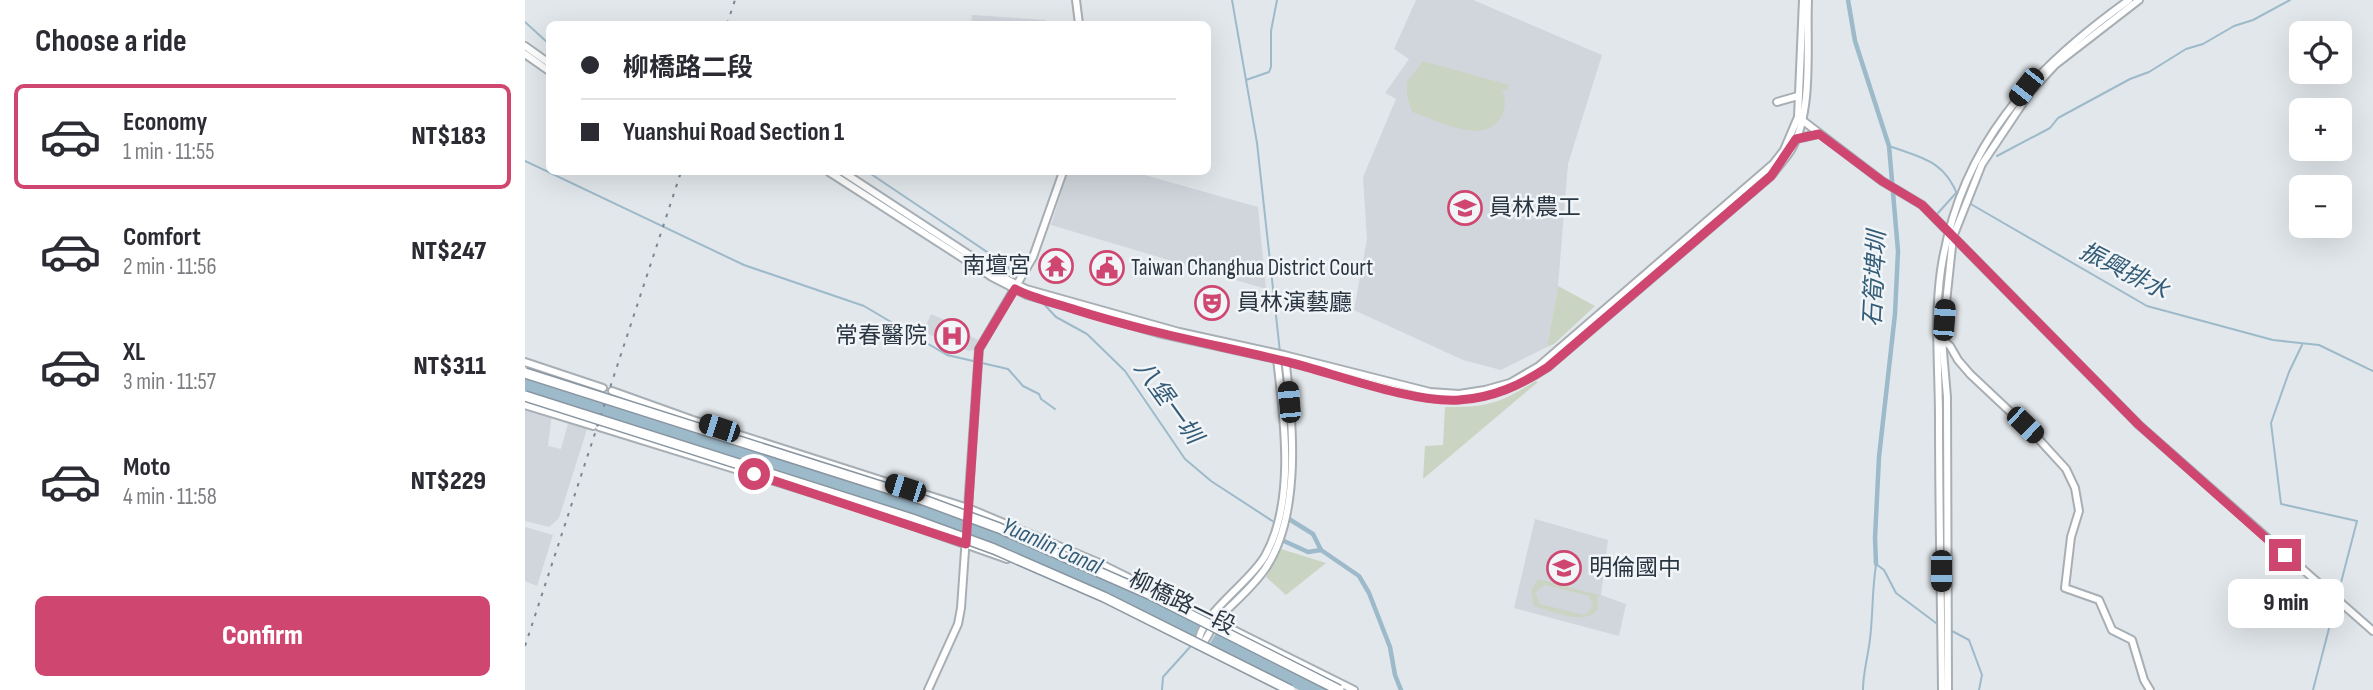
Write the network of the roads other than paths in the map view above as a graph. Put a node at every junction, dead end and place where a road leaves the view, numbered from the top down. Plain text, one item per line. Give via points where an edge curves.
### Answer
1 (1076, 0) edge
2 (1805, 0) edge
3 (2129, 0) edge
4 (2139, 0) edge
5 (1079, 21) edge
6 (525, 46) edge
7 (525, 54) edge
8 (546, 61) edge
9 (546, 69) edge
10 (1798, 96) junction
11 (1777, 102) dead end
12 (1800, 119) junction
13 (1819, 134) junction
14 (1796, 139) junction
15 (834, 175) edge
16 (848, 175) edge
17 (1062, 175) edge
18 (1963, 199) junction
19 (1951, 234) junction
20 (1016, 287) junction
21 (1940, 340) junction
22 (1277, 357) junction
23 (1285, 358) junction
24 (525, 362) edge
25 (525, 368) edge
26 (525, 373) edge
27 (603, 388) dead end
28 (612, 391) dead end
29 (525, 400) edge
30 (672, 420) junction
31 (968, 508) junction
32 (1283, 512) junction
33 (966, 544) junction
34 (1214, 618) junction
35 (2373, 631) edge
36 (1200, 644) junction
37 (928, 690) edge
38 (1284, 690) edge
39 (1290, 690) edge
40 (1339, 690) edge
41 (1354, 690) edge
42 (1942, 690) edge
43 (1948, 690) edge
44 (2150, 690) edge

1 - 5 street
2 - 10 street
2 - 12 street
3 - 18 street via 2066,48 2026,87 1986,142
4 - 18 street via 2044,76 1993,144
6 - 8 street
7 - 9 street
10 - 11 street
10 - 12 street
12 - 13 street
12 - 14 street
12 - 23 street via 1773,164 1539,366 1510,383 1443,394
13 - 14 street
13 - 19 street via 1922,205
14 - 23 street via 1771,176 1548,367 1511,388 1476,398 1441,400
15 - 20 street
16 - 20 street
17 - 20 street via 1033,257
18 - 19 street
19 - 21 street
19 - 35 street via 2148,434
20 - 22 street via 1106,316
20 - 31 street via 978,358
21 - 42 street
21 - 43 street via 1947,397
21 - 44 street via 2066,470 2079,511 2065,588 2099,600 2112,630 2132,640
22 - 23 street
22 - 32 street via 1285,441
23 - 32 street via 1291,454
24 - 27 street
25 - 30 highway, bridge
26 - 30 highway, bridge
28 - 31 street, 柳橋路一段
29 - 33 street, 柳橋路一段 via 596,427
29 - 39 highway, bridge via 912,519 1031,564
30 - 40 highway, bridge via 918,498 1038,543
31 - 33 street
31 - 34 street, 柳橋路一段
32 - 34 street via 1277,536 1254,573
33 - 36 street, 柳橋路一段
33 - 37 street via 958,624
34 - 36 street
34 - 41 street, 柳橋路一段
36 - 38 street, 柳橋路一段

